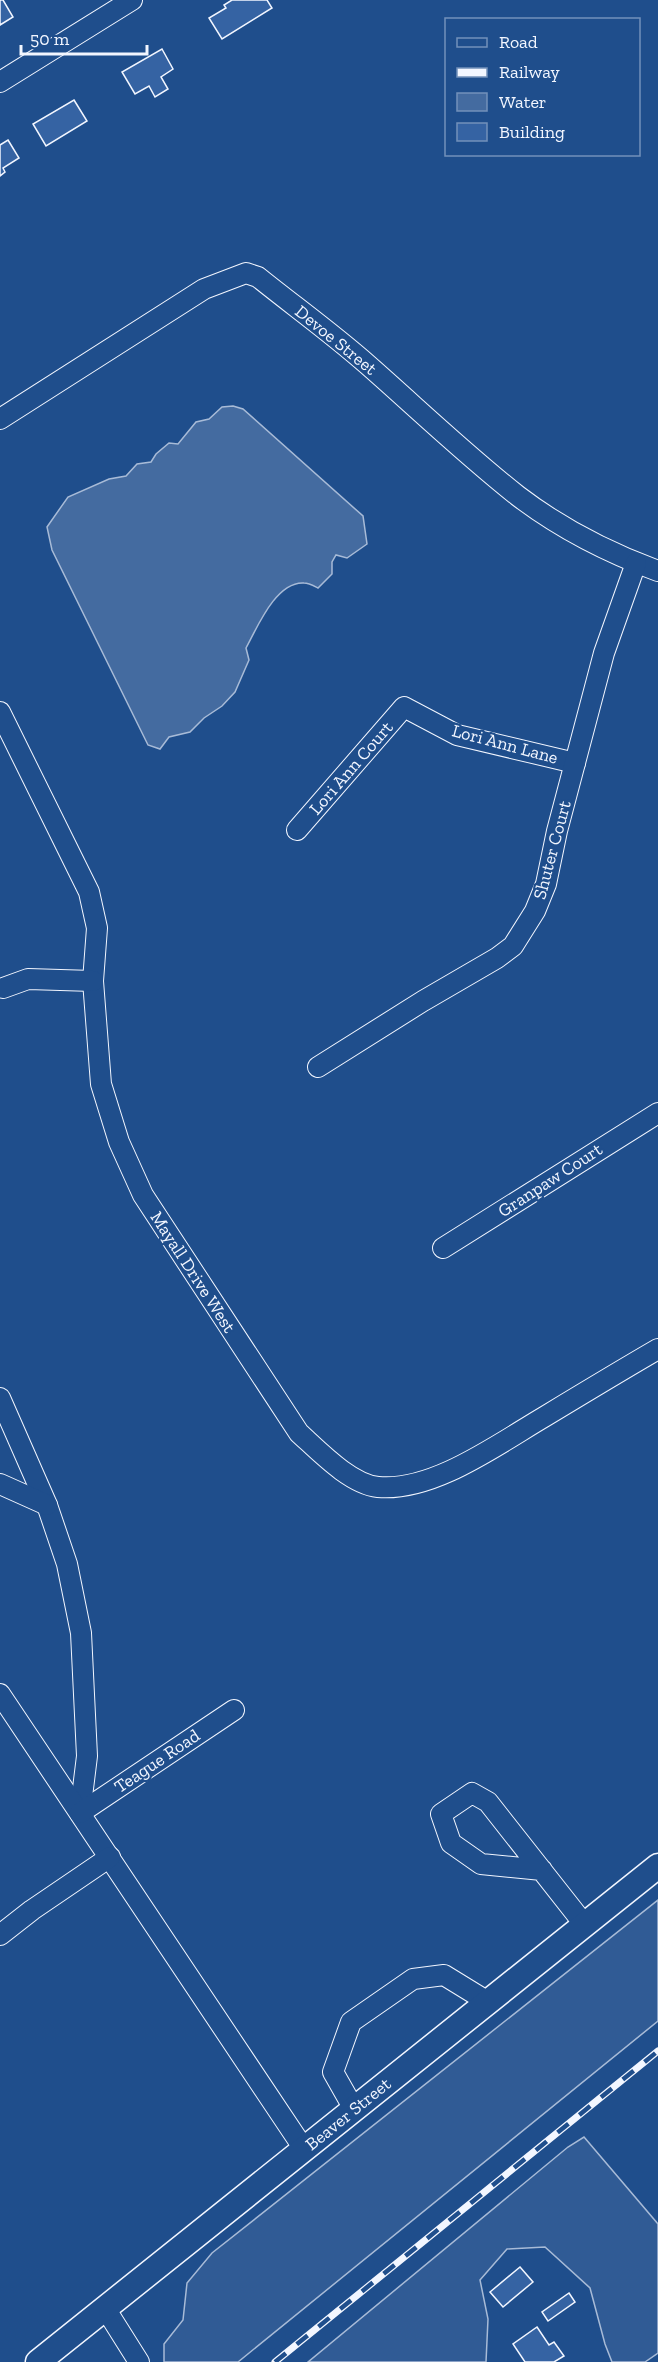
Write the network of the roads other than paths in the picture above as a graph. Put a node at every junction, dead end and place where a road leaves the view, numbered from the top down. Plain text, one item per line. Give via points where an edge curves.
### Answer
1 (132, 0) edge
2 (0, 82) edge
3 (0, 418) edge
4 (636, 563) junction
5 (658, 571) edge
6 (404, 707) joint
7 (0, 712) edge
8 (5, 735) edge
9 (575, 763) junction
10 (297, 830) dead end
11 (93, 981) junction
12 (3, 988) dead end
13 (318, 1067) dead end
14 (658, 1113) edge
15 (443, 1248) dead end
16 (658, 1348) edge
17 (0, 1398) edge
18 (0, 1484) edge
19 (47, 1505) junction
20 (0, 1694) edge
21 (234, 1710) dead end
22 (80, 1813) junction
23 (110, 1857) junction
24 (658, 1866) edge
25 (542, 1870) junction
26 (584, 1924) junction
27 (0, 1935) edge
28 (488, 2002) junction
29 (354, 2109) junction
30 (304, 2149) junction
31 (105, 2308) junction
32 (38, 2362) edge
33 (139, 2362) edge

1 - 2 street
3 - 4 street, Devoe Street via 204,289 246,273 258,277 367,364 519,497 571,531
4 - 5 street, Devoe Street
4 - 9 street, Shuter Court via 604,653
6 - 9 street, Lori Ann Lane via 457,735
6 - 10 street, Lori Ann Court
7 - 8 street, Mayall Drive West
8 - 11 street, Mayall Drive West via 89,892 96,928
9 - 13 street, Shuter Court via 546,884 513,946
11 - 12 street via 28,979
11 - 16 street, Mayall Drive West via 101,1084 119,1142 143,1195 299,1433 328,1460 358,1480 377,1487 412,1484 456,1469
14 - 15 street, Granpaw Court
17 - 19 street
18 - 19 street
19 - 22 street via 68,1564 81,1633 87,1756
20 - 22 street
21 - 22 street, Teague Road
22 - 23 street
23 - 27 street
23 - 30 street
24 - 26 main road, Beaver Street
25 - 25 street via 488,1802 472,1793 441,1814 451,1843 481,1864
25 - 26 street
26 - 28 main road, Beaver Street
28 - 29 main road, Beaver Street
28 - 29 street via 444,1975 413,1979 351,2022 333,2072
29 - 30 main road, Beaver Street
30 - 31 main road, Beaver Street
31 - 32 main road, Beaver Street
31 - 33 street

